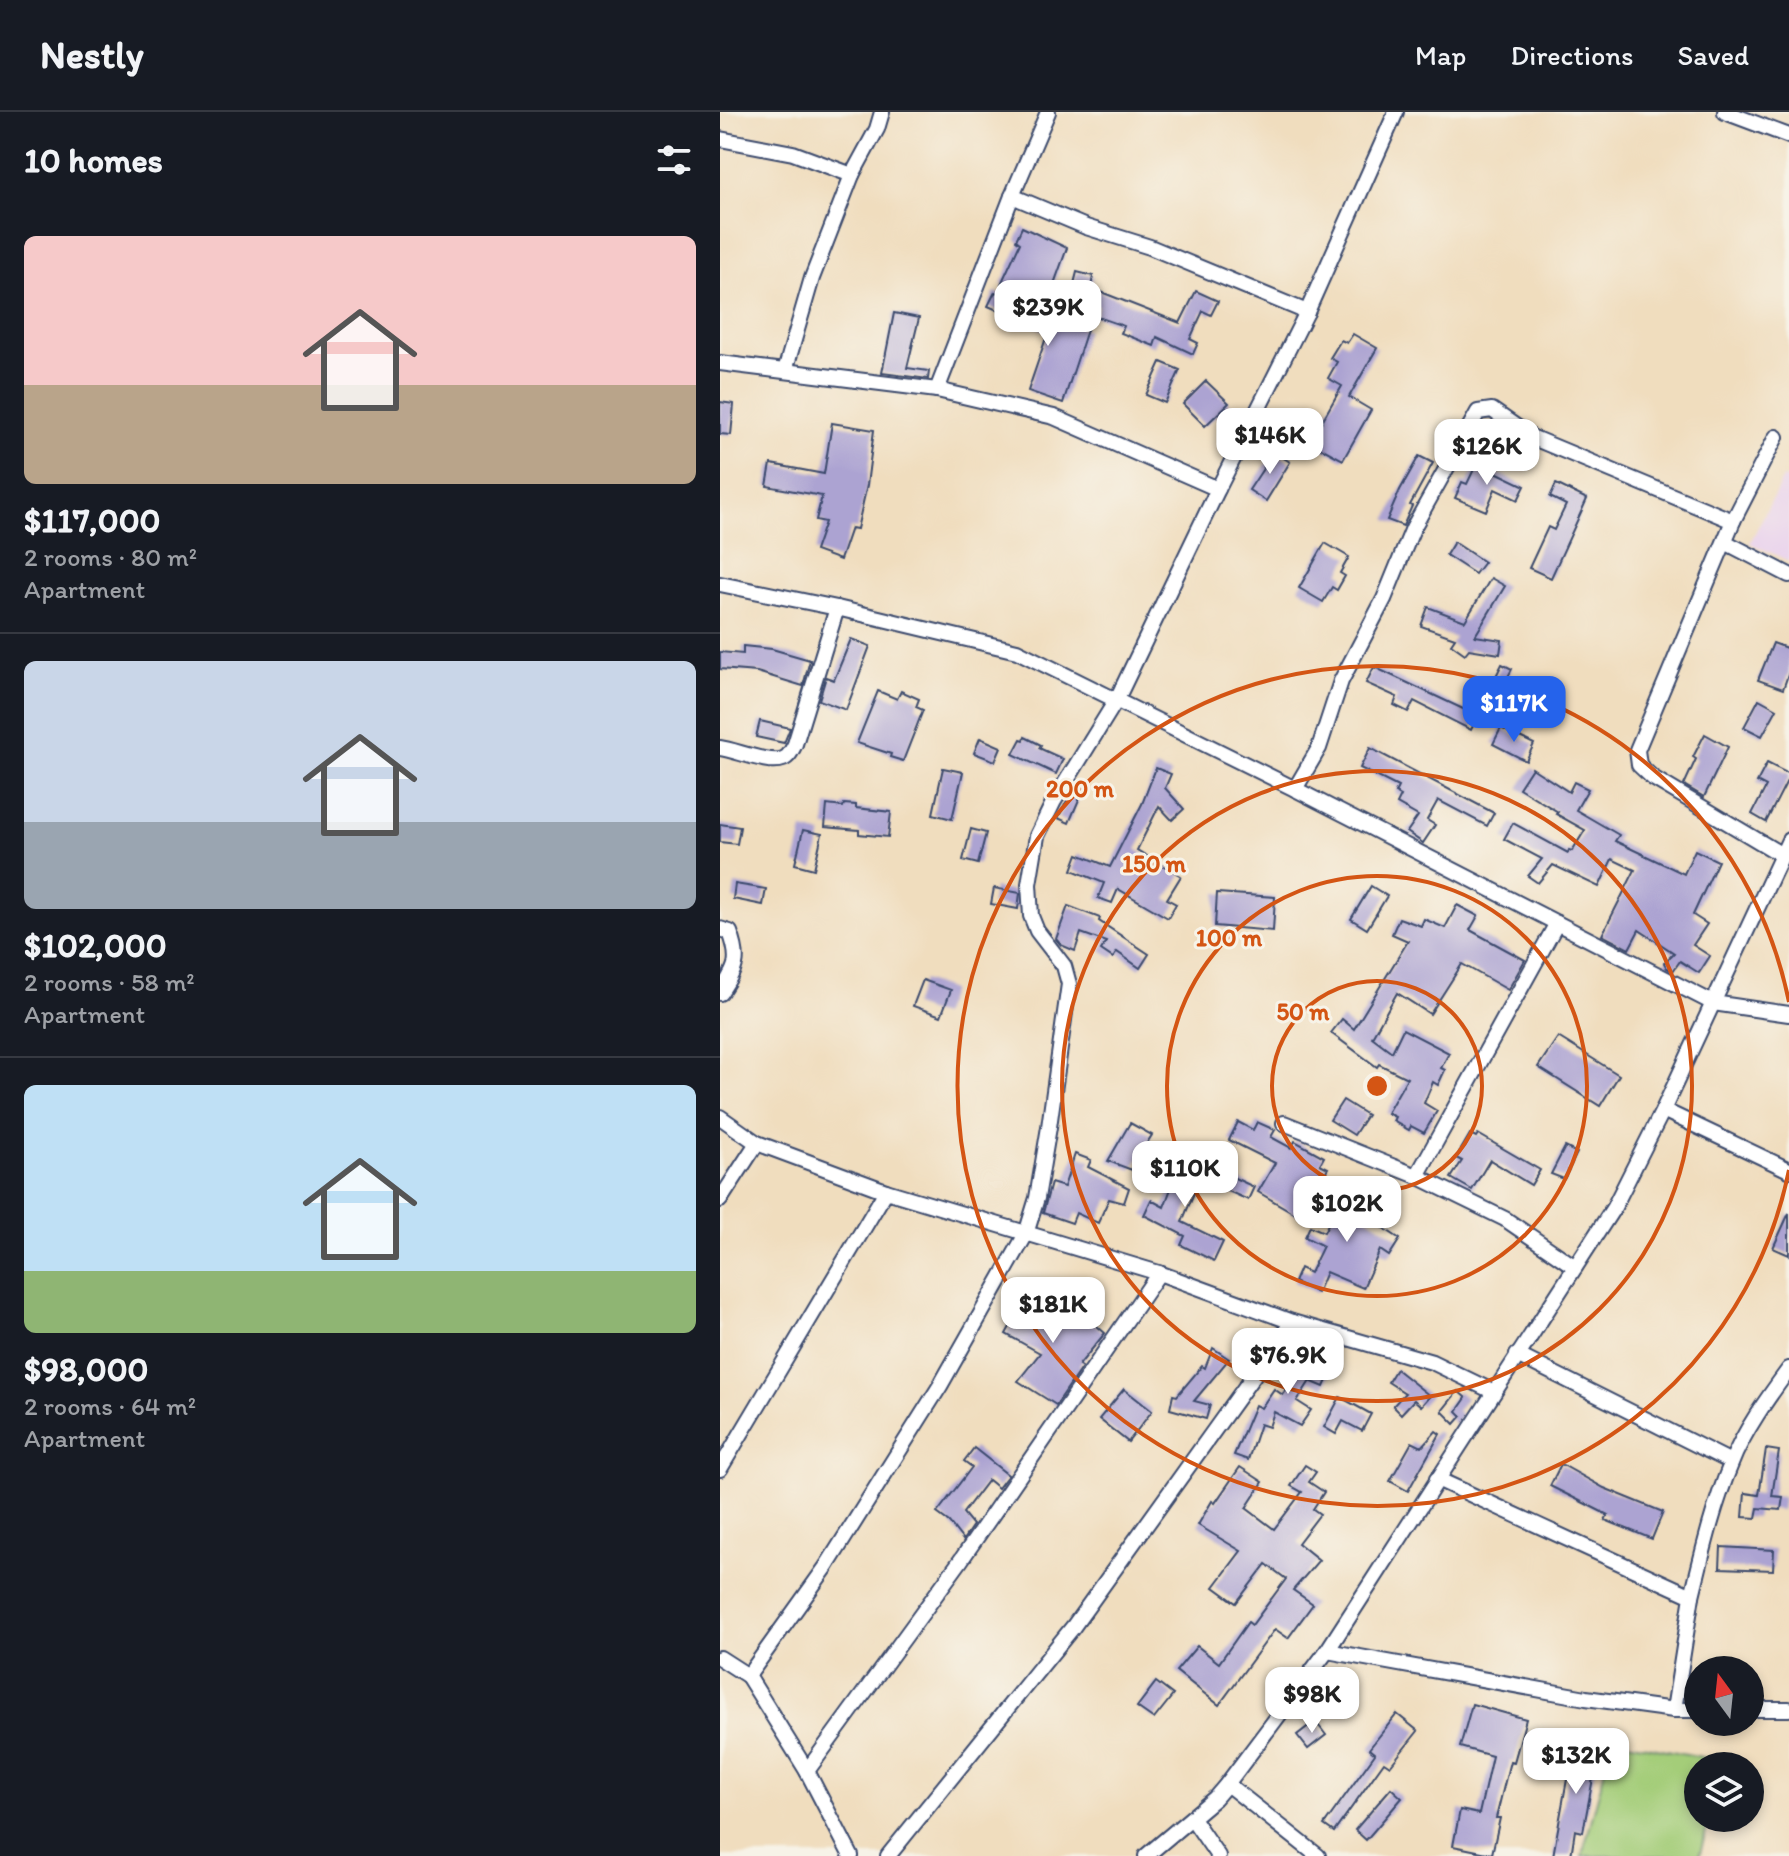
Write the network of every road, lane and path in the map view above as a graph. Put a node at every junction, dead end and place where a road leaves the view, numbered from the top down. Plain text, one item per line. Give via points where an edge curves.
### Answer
1 (882, 112) edge
2 (1048, 112) edge
3 (1396, 112) edge
4 (1725, 112) edge
5 (1789, 136) edge
6 (720, 139) edge
7 (852, 175) junction
8 (1012, 196) junction
9 (1307, 312) junction
10 (720, 363) edge
11 (785, 371) junction
12 (937, 390) junction
13 (1776, 437) dead end
14 (1218, 489) junction
15 (1733, 521) junction
16 (1725, 542) junction
17 (1789, 575) edge
18 (720, 584) edge
19 (837, 608) junction
20 (1117, 699) junction
21 (720, 748) edge
22 (1295, 789) junction
23 (1789, 840) edge
24 (1782, 855) junction
25 (1557, 923) junction
26 (720, 929) edge
27 (720, 993) edge
28 (1713, 1003) junction
29 (1789, 1014) edge
30 (1663, 1110) junction
31 (720, 1117) edge
32 (1284, 1123) dead end
33 (757, 1143) junction
34 (1789, 1170) edge
35 (1417, 1176) junction
36 (886, 1191) junction
37 (720, 1200) edge
38 (1026, 1234) junction
39 (1575, 1267) junction
40 (1159, 1273) junction
41 (1292, 1322) junction
42 (1517, 1355) junction
43 (1789, 1369) edge
44 (1494, 1392) junction
45 (726, 1449) edge
46 (1731, 1462) junction
47 (720, 1469) edge
48 (1437, 1479) junction
49 (1692, 1596) junction
50 (1327, 1651) junction
51 (720, 1658) edge
52 (748, 1676) junction
53 (1764, 1709) edge
54 (1789, 1709) edge
55 (1674, 1710) junction
56 (1684, 1710) edge
57 (807, 1771) junction
58 (1227, 1784) junction
59 (1192, 1818) junction
60 (851, 1856) edge
61 (888, 1856) edge
62 (1146, 1856) edge
63 (1218, 1856) edge
64 (1318, 1856) edge

1 - 7 street
2 - 8 street
3 - 9 street
4 - 5 street
6 - 7 street via 793,153
7 - 11 street via 812,278
8 - 9 street
8 - 12 street
9 - 14 street
10 - 11 street
11 - 12 street
12 - 14 street via 1054,417
13 - 15 street
14 - 20 street
15 - 16 street
15 - 22 street via 1531,437 1492,410 1478,412 1413,528 1341,681 1319,748
16 - 17 street
16 - 24 street via 1637,750 1639,765
18 - 19 street
19 - 20 street via 1017,651
19 - 21 street via 788,757 772,760
20 - 22 street
20 - 38 street via 1037,836 1029,884 1031,916 1064,966 1069,984 1037,1198
22 - 25 street
23 - 24 street
24 - 28 street
25 - 28 street
25 - 35 street
26 - 27 street via 730,932 737,951 735,970
28 - 29 street
28 - 30 street
30 - 34 street
30 - 39 street via 1614,1207
31 - 33 street
32 - 35 street
33 - 36 street
33 - 37 street
35 - 39 street via 1505,1219
36 - 38 street
36 - 45 street
38 - 40 street
38 - 52 street via 940,1386 826,1567
39 - 42 street
40 - 41 street
40 - 57 street
41 - 44 street via 1432,1362
41 - 61 street via 1073,1627
42 - 44 street
42 - 46 street
43 - 46 street
44 - 48 street
45 - 47 street
46 - 49 street
48 - 49 street
48 - 50 street
49 - 55 street
50 - 55 street
50 - 58 street
51 - 52 street
52 - 57 street
53 - 54 street
55 - 56 street
57 - 60 street
58 - 59 street
58 - 64 street
59 - 62 street
59 - 63 street

